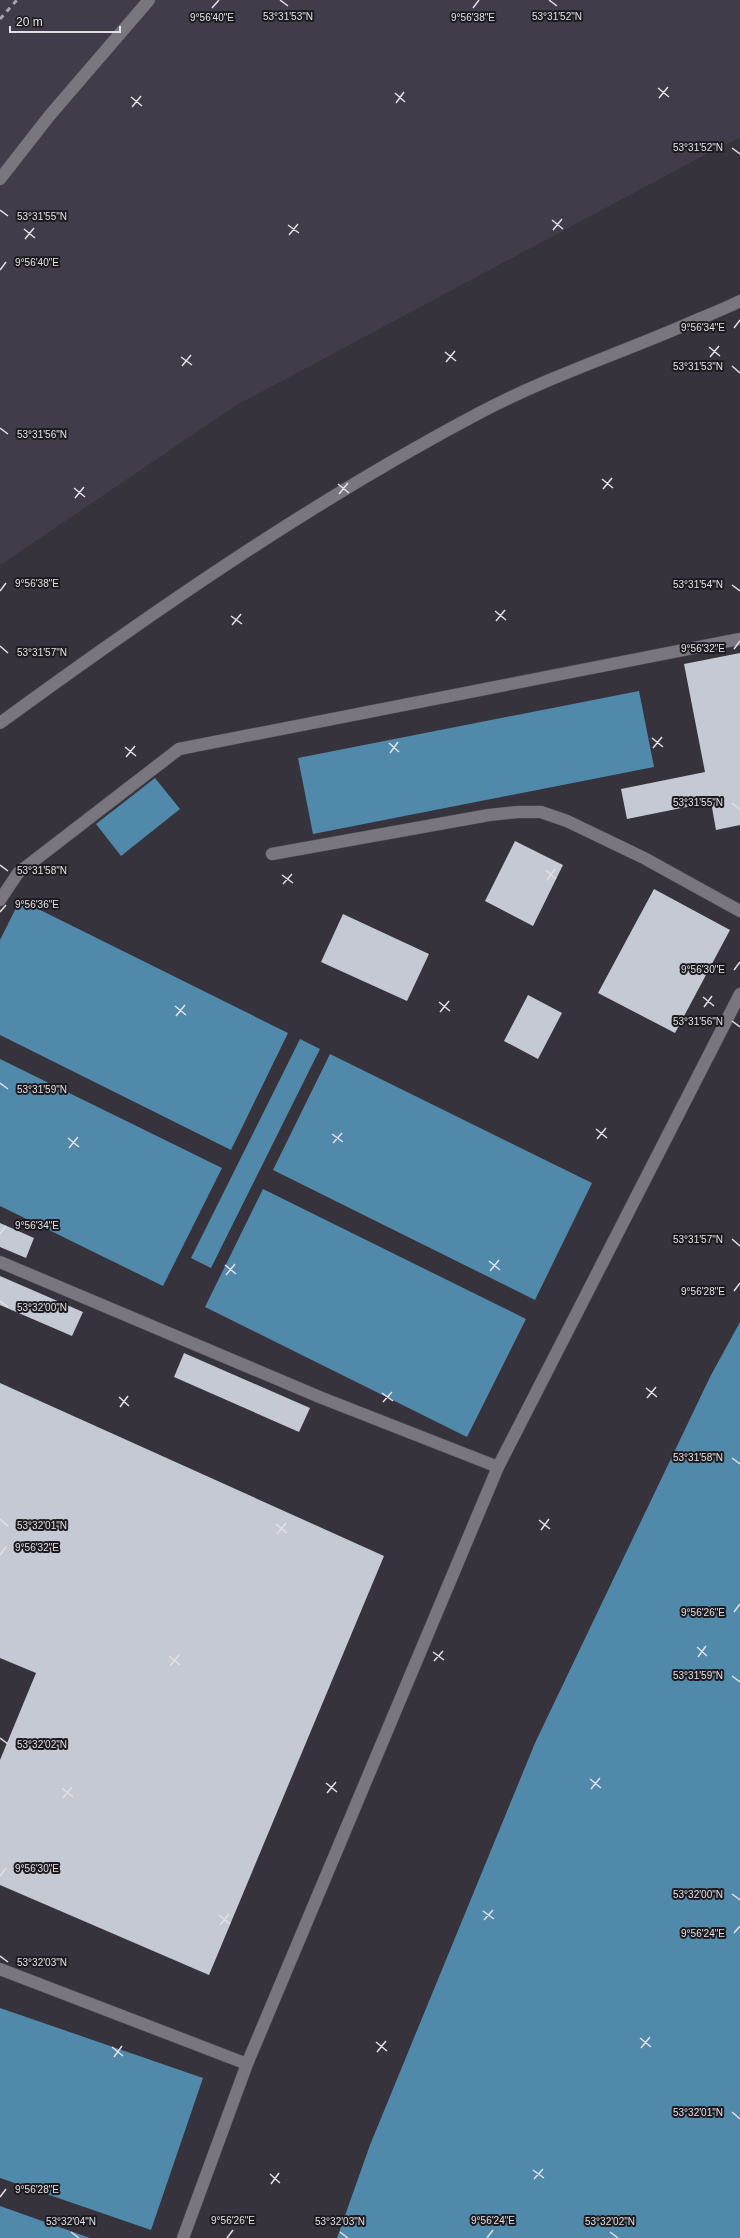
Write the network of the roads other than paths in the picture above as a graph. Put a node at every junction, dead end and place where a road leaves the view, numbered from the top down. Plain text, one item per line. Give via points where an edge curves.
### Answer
1 (149, 0) edge
2 (0, 179) edge
3 (740, 301) edge
4 (740, 639) edge
5 (0, 723) edge
6 (272, 854) dead end
7 (0, 900) edge
8 (740, 911) edge
9 (740, 994) edge
10 (0, 1262) edge
11 (498, 1467) junction
12 (0, 1969) edge
13 (247, 2064) junction
14 (183, 2238) edge

1 - 2 lane via 50,115
3 - 5 lane via 485,410 432,440 315,509 158,610
4 - 7 lane via 179,749 18,873
6 - 8 lane via 483,816 540,812 596,834
9 - 11 lane
10 - 11 lane via 322,1398
11 - 13 lane
12 - 13 lane
13 - 14 lane

